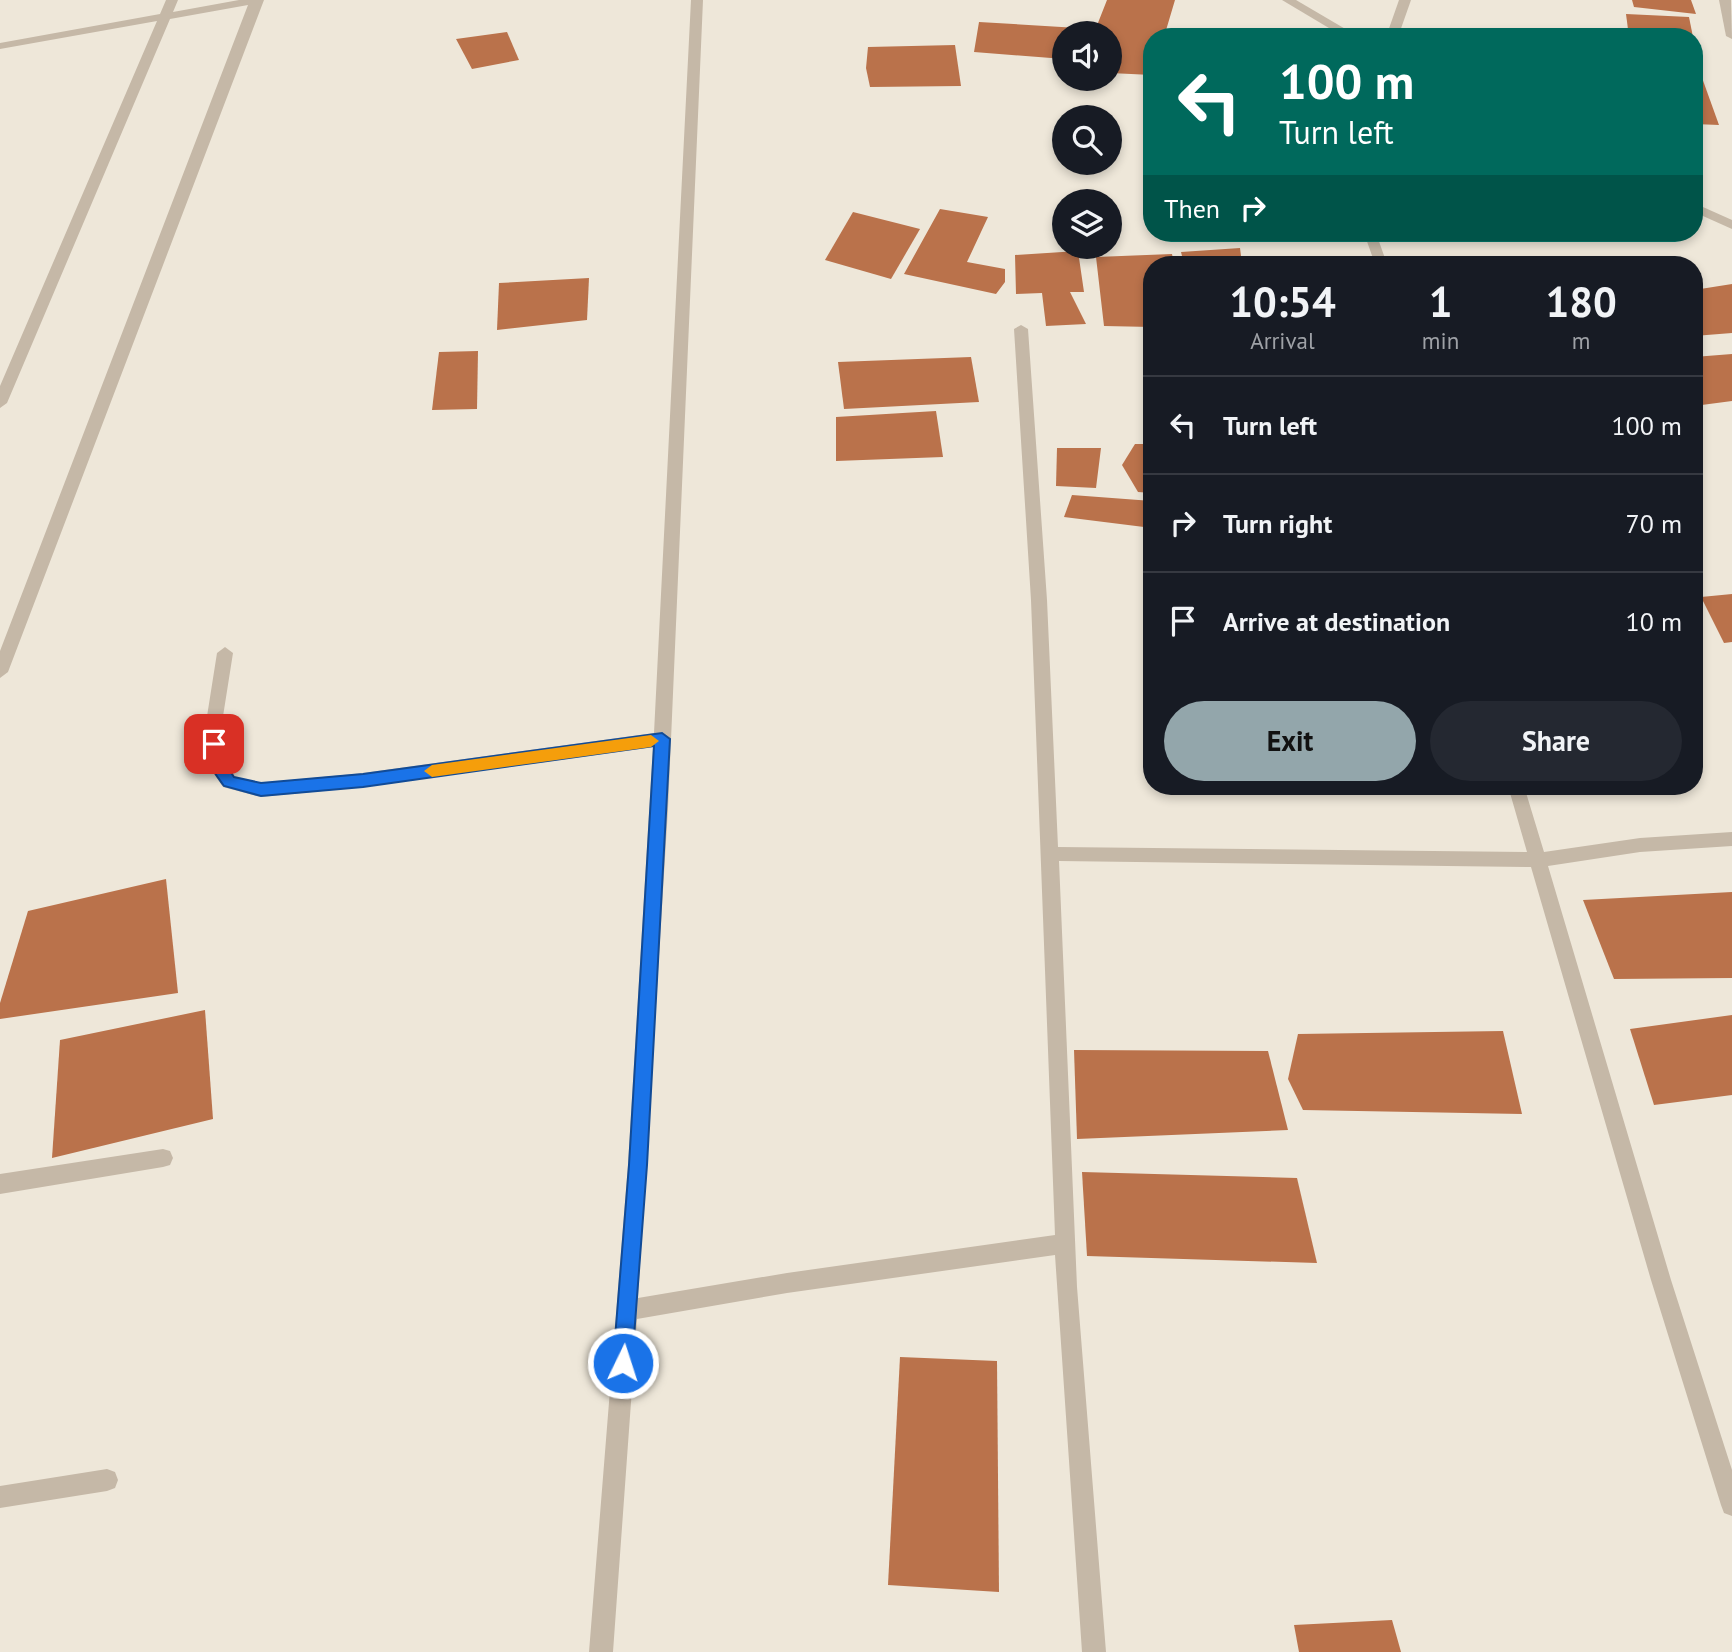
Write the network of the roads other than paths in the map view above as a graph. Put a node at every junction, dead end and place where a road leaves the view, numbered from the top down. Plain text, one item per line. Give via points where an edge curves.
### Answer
1 (172, 0) edge
2 (257, 0) edge
3 (697, 0) edge
4 (1288, 0) edge
5 (1405, 0) edge
6 (1726, 0) edge
7 (165, 16) junction
8 (1337, 28) edge
9 (1395, 28) edge
10 (1732, 36) edge
11 (0, 46) edge
12 (1703, 212) edge
13 (1732, 226) edge
14 (1021, 328) dead end
15 (4, 384) edge
16 (0, 403) edge
17 (225, 653) dead end
18 (0, 672) edge
19 (662, 739) junction
20 (1518, 795) edge
21 (1732, 839) edge
22 (1049, 853) junction
23 (1536, 860) junction
24 (163, 1158) dead end
25 (0, 1184) edge
26 (1065, 1244) junction
27 (626, 1310) junction
28 (107, 1480) dead end
29 (0, 1497) edge
30 (1732, 1505) edge
31 (601, 1652) edge
32 (1094, 1652) edge

1 - 7 street
2 - 7 street
2 - 18 street
3 - 19 street
4 - 8 street
5 - 9 street
6 - 10 street
7 - 11 street
7 - 15 street
12 - 13 street
14 - 22 street
15 - 16 street
17 - 19 street via 213,729 214,760 229,782 261,790
19 - 27 street
20 - 23 street
21 - 23 street via 1640,845
22 - 23 street
22 - 26 street
23 - 30 street
24 - 25 street
26 - 27 street
26 - 32 street
27 - 31 street
28 - 29 street

